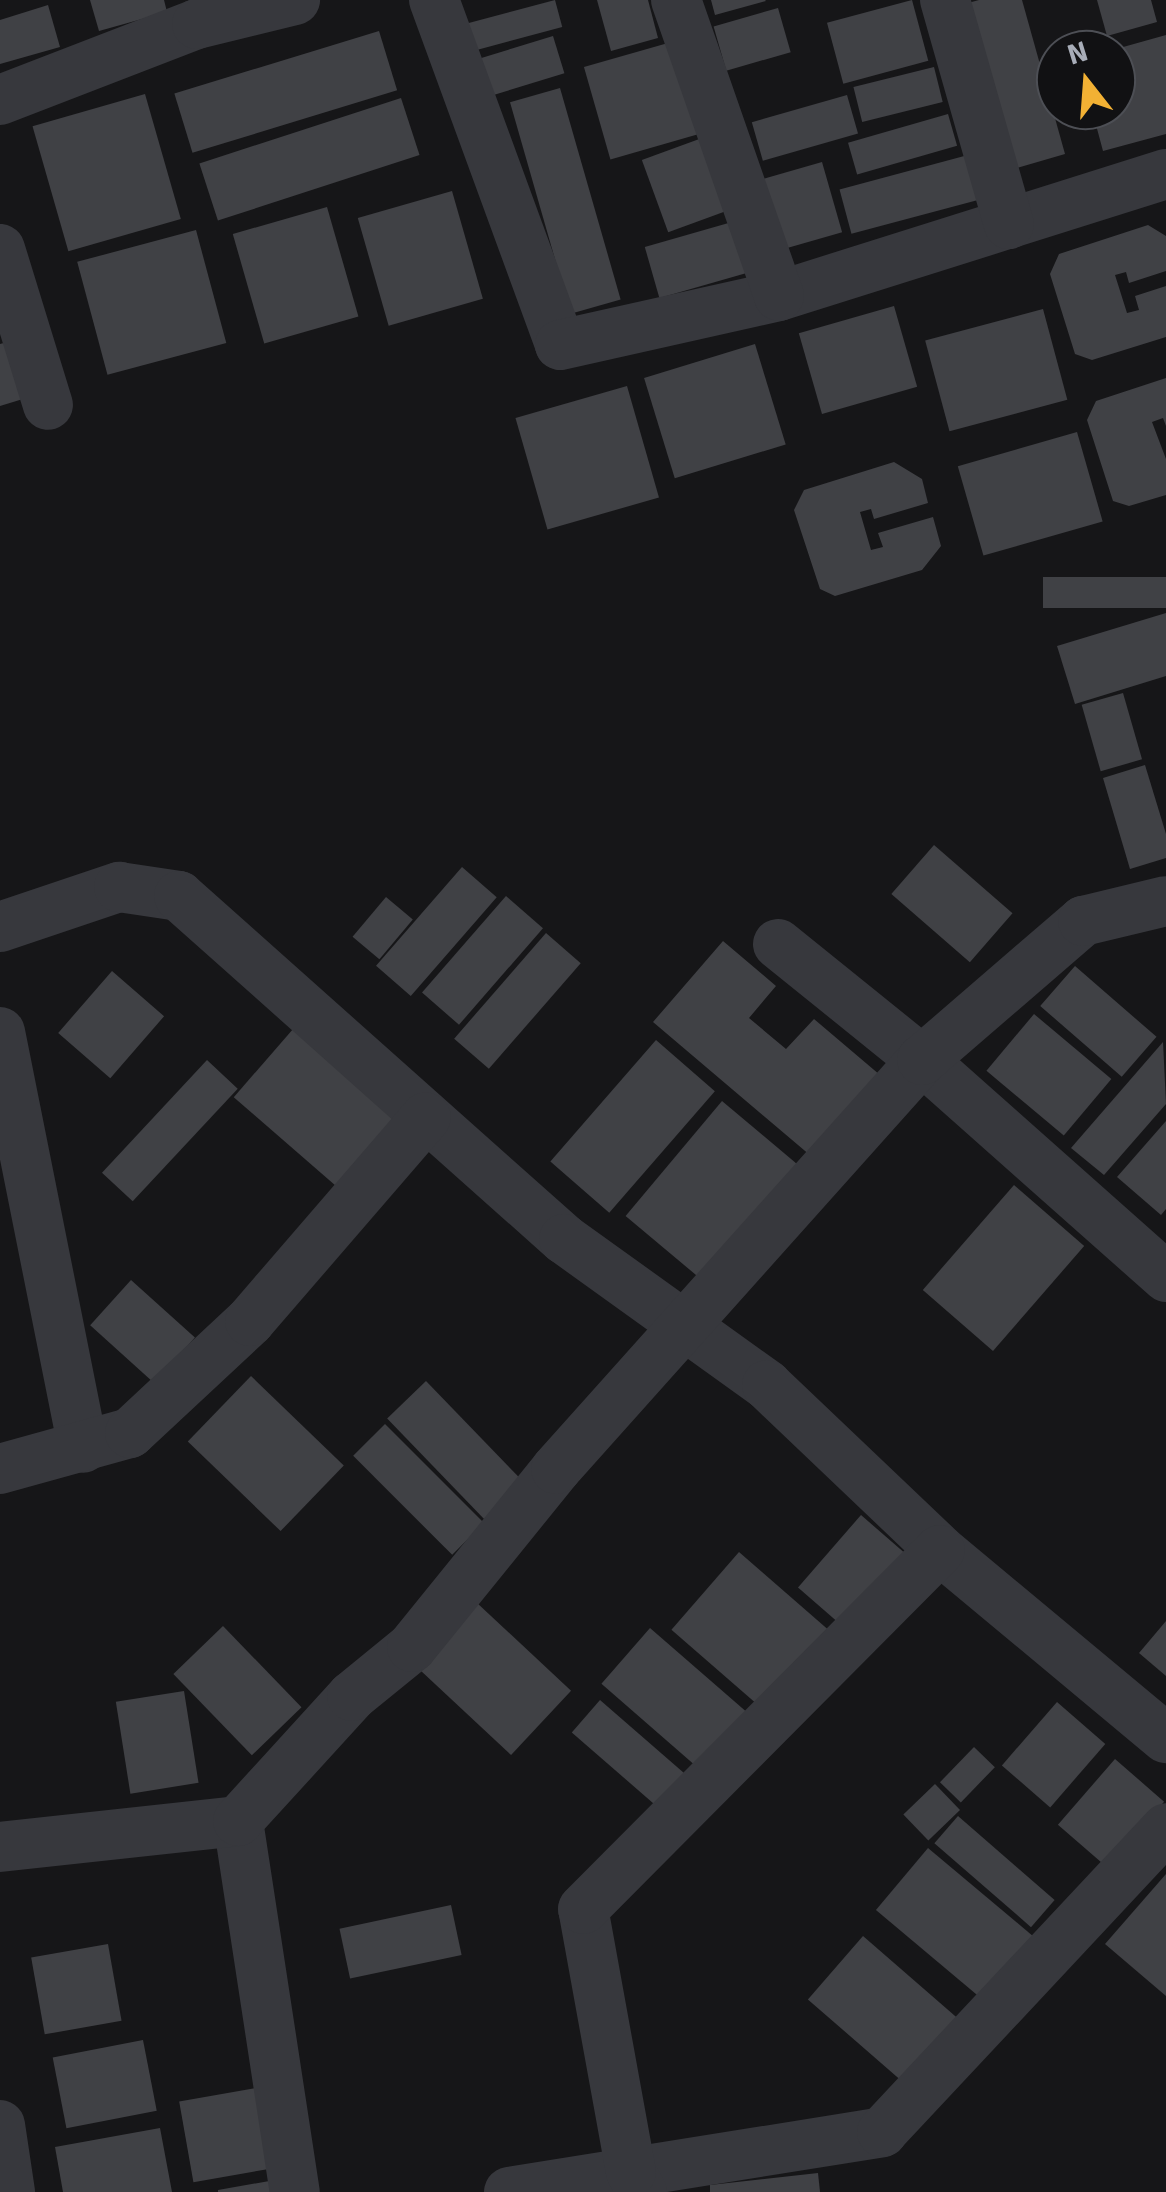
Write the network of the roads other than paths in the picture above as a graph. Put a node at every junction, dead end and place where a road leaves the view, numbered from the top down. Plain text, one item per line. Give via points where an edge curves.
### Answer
1 (296, 0) edge
2 (434, 0) edge
3 (676, 0) edge
4 (946, 0) edge
5 (193, 12) edge
6 (0, 100) edge
7 (1166, 174) edge
8 (1009, 224) junction
9 (0, 249) edge
10 (779, 296) junction
11 (48, 406) dead end
12 (1166, 900) edge
13 (0, 927) edge
14 (778, 944) dead end
15 (0, 1032) edge
16 (922, 1060) junction
17 (8, 1110) edge
18 (426, 1117) junction
19 (1166, 1277) edge
20 (689, 1322) junction
21 (83, 1448) junction
22 (0, 1470) edge
23 (940, 1550) junction
24 (1166, 1738) edge
25 (238, 1822) junction
26 (1166, 1828) edge
27 (0, 1847) edge
28 (0, 2124) edge
29 (636, 2182) edge
30 (10, 2192) edge
31 (296, 2192) edge
32 (509, 2192) edge

1 - 5 street
2 - 10 street via 560,345
3 - 10 street
4 - 8 street
5 - 6 street
7 - 8 street
8 - 10 street
9 - 11 street
12 - 16 street via 1083,922
13 - 18 street via 119,887 178,896
14 - 16 street
15 - 17 street
16 - 19 street
16 - 20 street
17 - 21 street
18 - 20 street via 564,1239
18 - 21 street via 250,1321 130,1432
20 - 23 street via 767,1385
20 - 25 street via 556,1469 412,1647 352,1696
21 - 22 street
23 - 24 street
23 - 29 street via 583,1909
25 - 27 street
25 - 31 street
26 - 29 street via 882,2132
28 - 30 street
29 - 32 street

